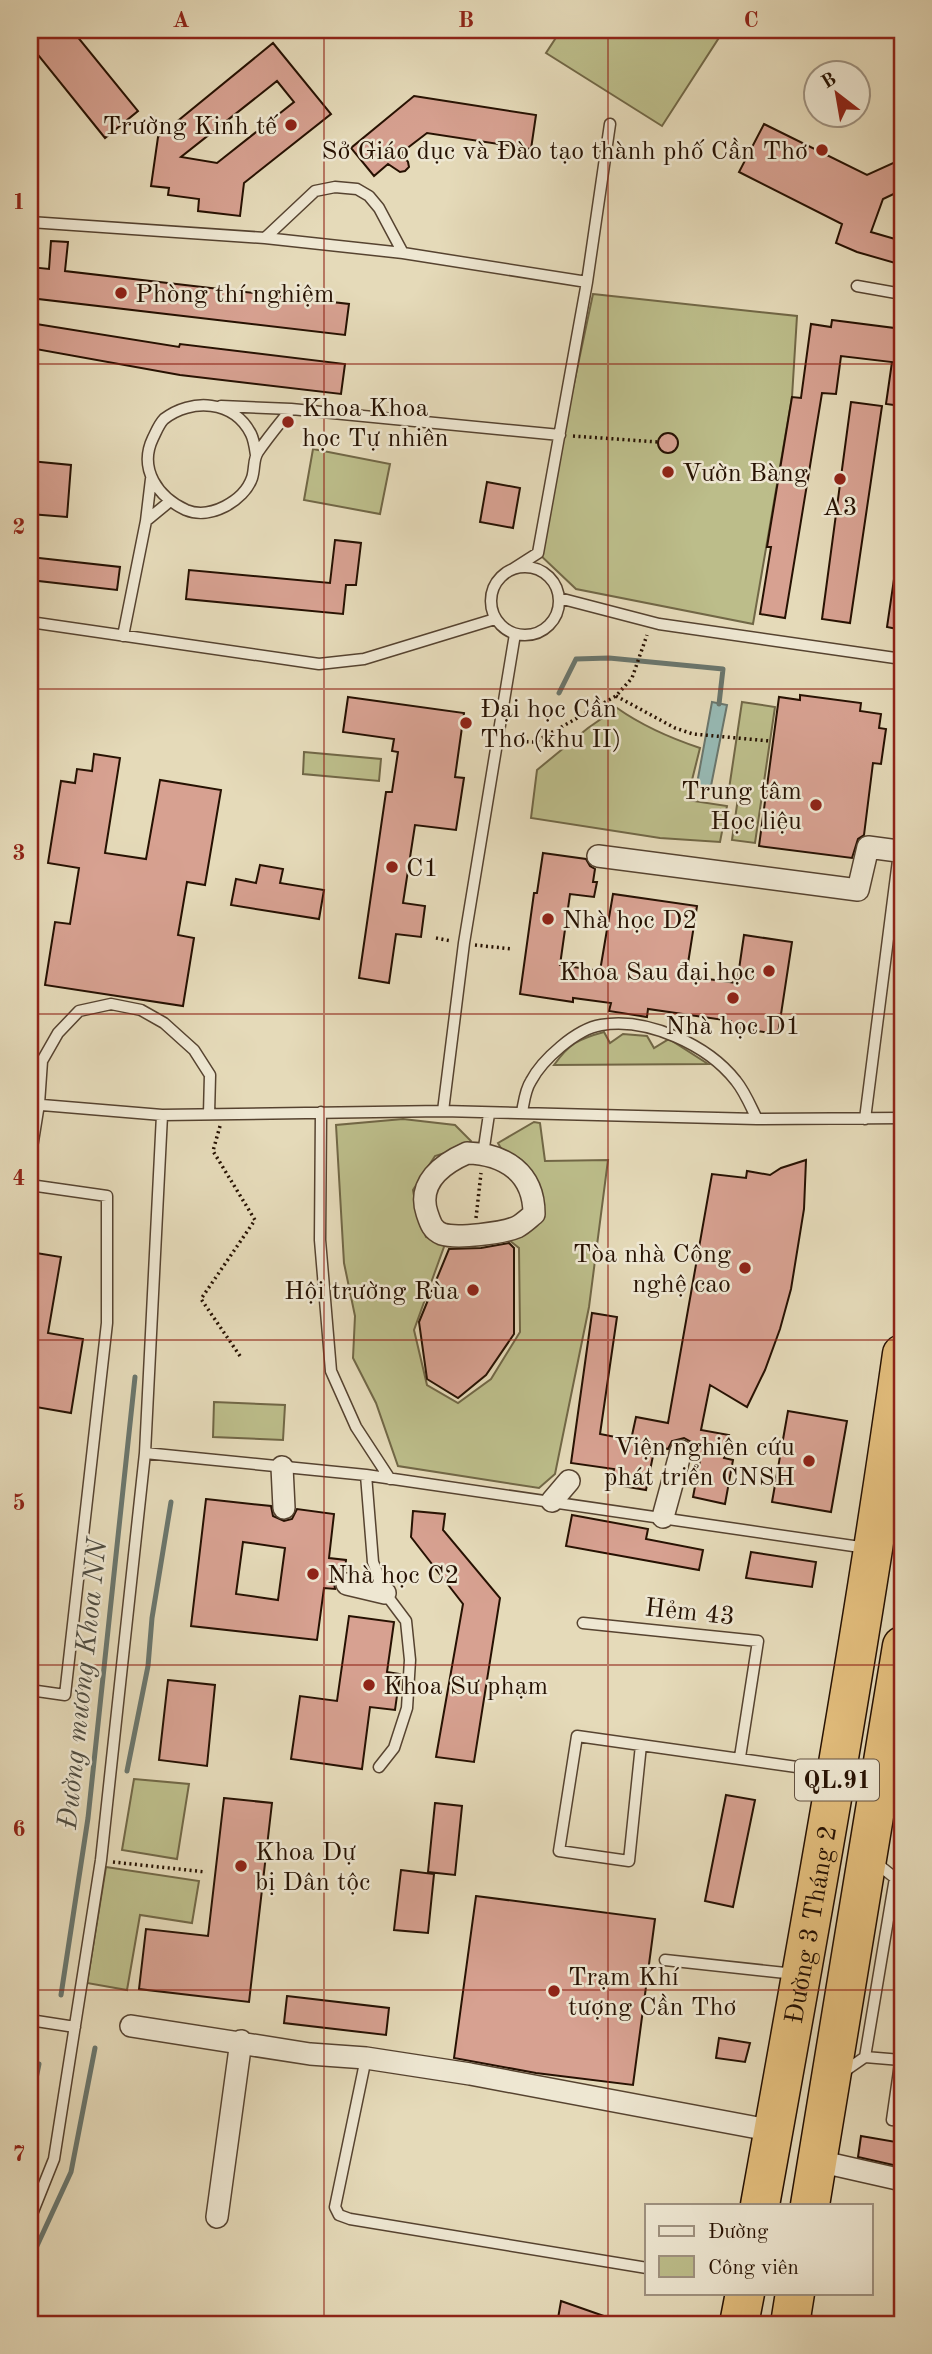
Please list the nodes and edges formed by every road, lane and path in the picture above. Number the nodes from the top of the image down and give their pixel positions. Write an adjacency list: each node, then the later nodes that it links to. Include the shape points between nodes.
1 (610, 124): 5 (lane)
2 (30, 222): 3 (lane)
3 (265, 238): 4 (lane); 4 (lane, via 315,191 357,189 379,208)
4 (403, 253): 5 (lane)
5 (587, 282): 10 (lane)
6 (858, 286): 7 (lane)
7 (902, 294)
8 (219, 406): 9 (lane); 12 (lane, via 245,426); 13 (lane, via 189,405 162,421 148,449)
9 (291, 409): 10 (lane); 12 (lane)
10 (560, 435): 11 (path); 16 (lane, via 538,553)
11 (658, 442)
12 (256, 455): 14 (lane, via 252,479 227,505 191,512)
13 (151, 479): 14 (lane); 15 (lane)
14 (169, 502): 15 (lane)
15 (146, 521): 22 (lane)
16 (513, 569): 17 (lane, via 543,572); 18 (lane, via 499,579 491,594)
17 (559, 598): 20 (lane); 21 (lane, via 550,624 534,634)
18 (495, 619): 21 (lane); 22 (lane, via 364,659 319,664)
19 (30, 622): 22 (lane)
20 (652, 622): 23 (lane); 24 (path, via 632,678)
21 (515, 634): 25 (lane)
22 (123, 636)
23 (902, 659)
24 (616, 696): 25 (path, via 536,742); 26 (path, via 675,728)
25 (497, 741): 31 (lane)
26 (770, 741)
27 (902, 829): 28 (lane)
28 (898, 851): 29 (street, via 868,847 859,890); 40 (lane)
29 (598, 856)
30 (34, 1104): 34 (lane, via 42,1060 58,1033 79,1011 111,1003 141,1010 164,1023 194,1050 210,1075); 37 (lane); 42 (lane)
31 (443, 1111): 32 (lane); 36 (lane)
32 (321, 1112): 35 (lane); 51 (lane, via 320,1240 331,1371 356,1427)
33 (522, 1112): 36 (lane); 39 (lane); 39 (lane, via 531,1081 568,1041 600,1025 624,1025 670,1033 715,1062 736,1081)
34 (209, 1114): 35 (lane); 37 (lane)
35 (223, 1114): 46 (path, via 213,1151 255,1220 201,1299)
36 (489, 1114): 41 (lane)
37 (162, 1115): 48 (lane)
38 (902, 1118): 40 (lane)
39 (757, 1119): 40 (lane)
40 (865, 1119)
41 (483, 1153): 44 (path); 44 (street, via 512,1165 524,1177 534,1197 534,1214 518,1227); 44 (street, via 467,1153 448,1162 425,1191 431,1226 443,1234)
42 (30, 1160)
43 (30, 1185): 61 (lane, via 107,1196 107,1323 65,1695)
44 (474, 1234)
45 (902, 1354): 56 (highway, Đường 3 Tháng 2 / QL.91)
46 (240, 1356)
47 (681, 1451): 55 (street)
48 (145, 1453): 49 (lane); 66 (lane)
49 (282, 1467): 50 (lane); 54 (street)
50 (366, 1475): 51 (lane); 58 (lane, via 373,1562)
51 (390, 1479): 53 (lane)
52 (569, 1481): 53 (street)
53 (552, 1501): 55 (lane)
54 (284, 1508)
55 (663, 1517): 56 (lane)
56 (875, 1550): 65 (highway, Đường 3 Tháng 2 / QL.91)
57 (347, 1584): 58 (street)
58 (385, 1593): 64 (lane, via 406,1621 410,1660 407,1708 394,1748)
59 (583, 1623): 63 (lane, Hẻm 43, via 758,1641)
60 (902, 1646): 67 (highway, Đường 3 Tháng 2 / QL.91)
61 (30, 1690)
62 (641, 1745): 62 (lane, via 577,1737 559,1851 629,1861); 63 (lane)
63 (740, 1757): 65 (lane)
64 (379, 1767)
65 (838, 1773): 70 (highway, Đường 3 Tháng 2 / QL.91)
66 (101, 1860): 68 (path); 73 (lane)
67 (888, 1871): 76 (lane); 78 (highway, Đường 3 Tháng 2 / QL.91)
68 (206, 1872)
69 (665, 1960): 70 (lane)
70 (802, 1975): 80 (highway, Đường 3 Tháng 2 / QL.91)
71 (30, 2020): 73 (lane)
72 (131, 2026): 74 (street)
73 (75, 2027): 86 (lane, via 54,2159)
74 (241, 2042): 77 (street); 85 (street)
75 (901, 2055): 76 (lane); 79 (lane, via 892,2120)
76 (865, 2057): 78 (lane)
77 (366, 2058): 80 (street); 87 (lane, via 335,2207 339,2215)
78 (831, 2081): 81 (highway, Đường 3 Tháng 2 / QL.91)
79 (902, 2122)
80 (774, 2131): 83 (highway, Đường 3 Tháng 2 / QL.91)
81 (818, 2161): 82 (street); 84 (highway, Đường 3 Tháng 2 / QL.91)
82 (902, 2180)
83 (760, 2204)
84 (810, 2204)
85 (217, 2217)
86 (30, 2219)
87 (645, 2268)
88 (745, 2294): 89 (highway)
89 (739, 2324)

